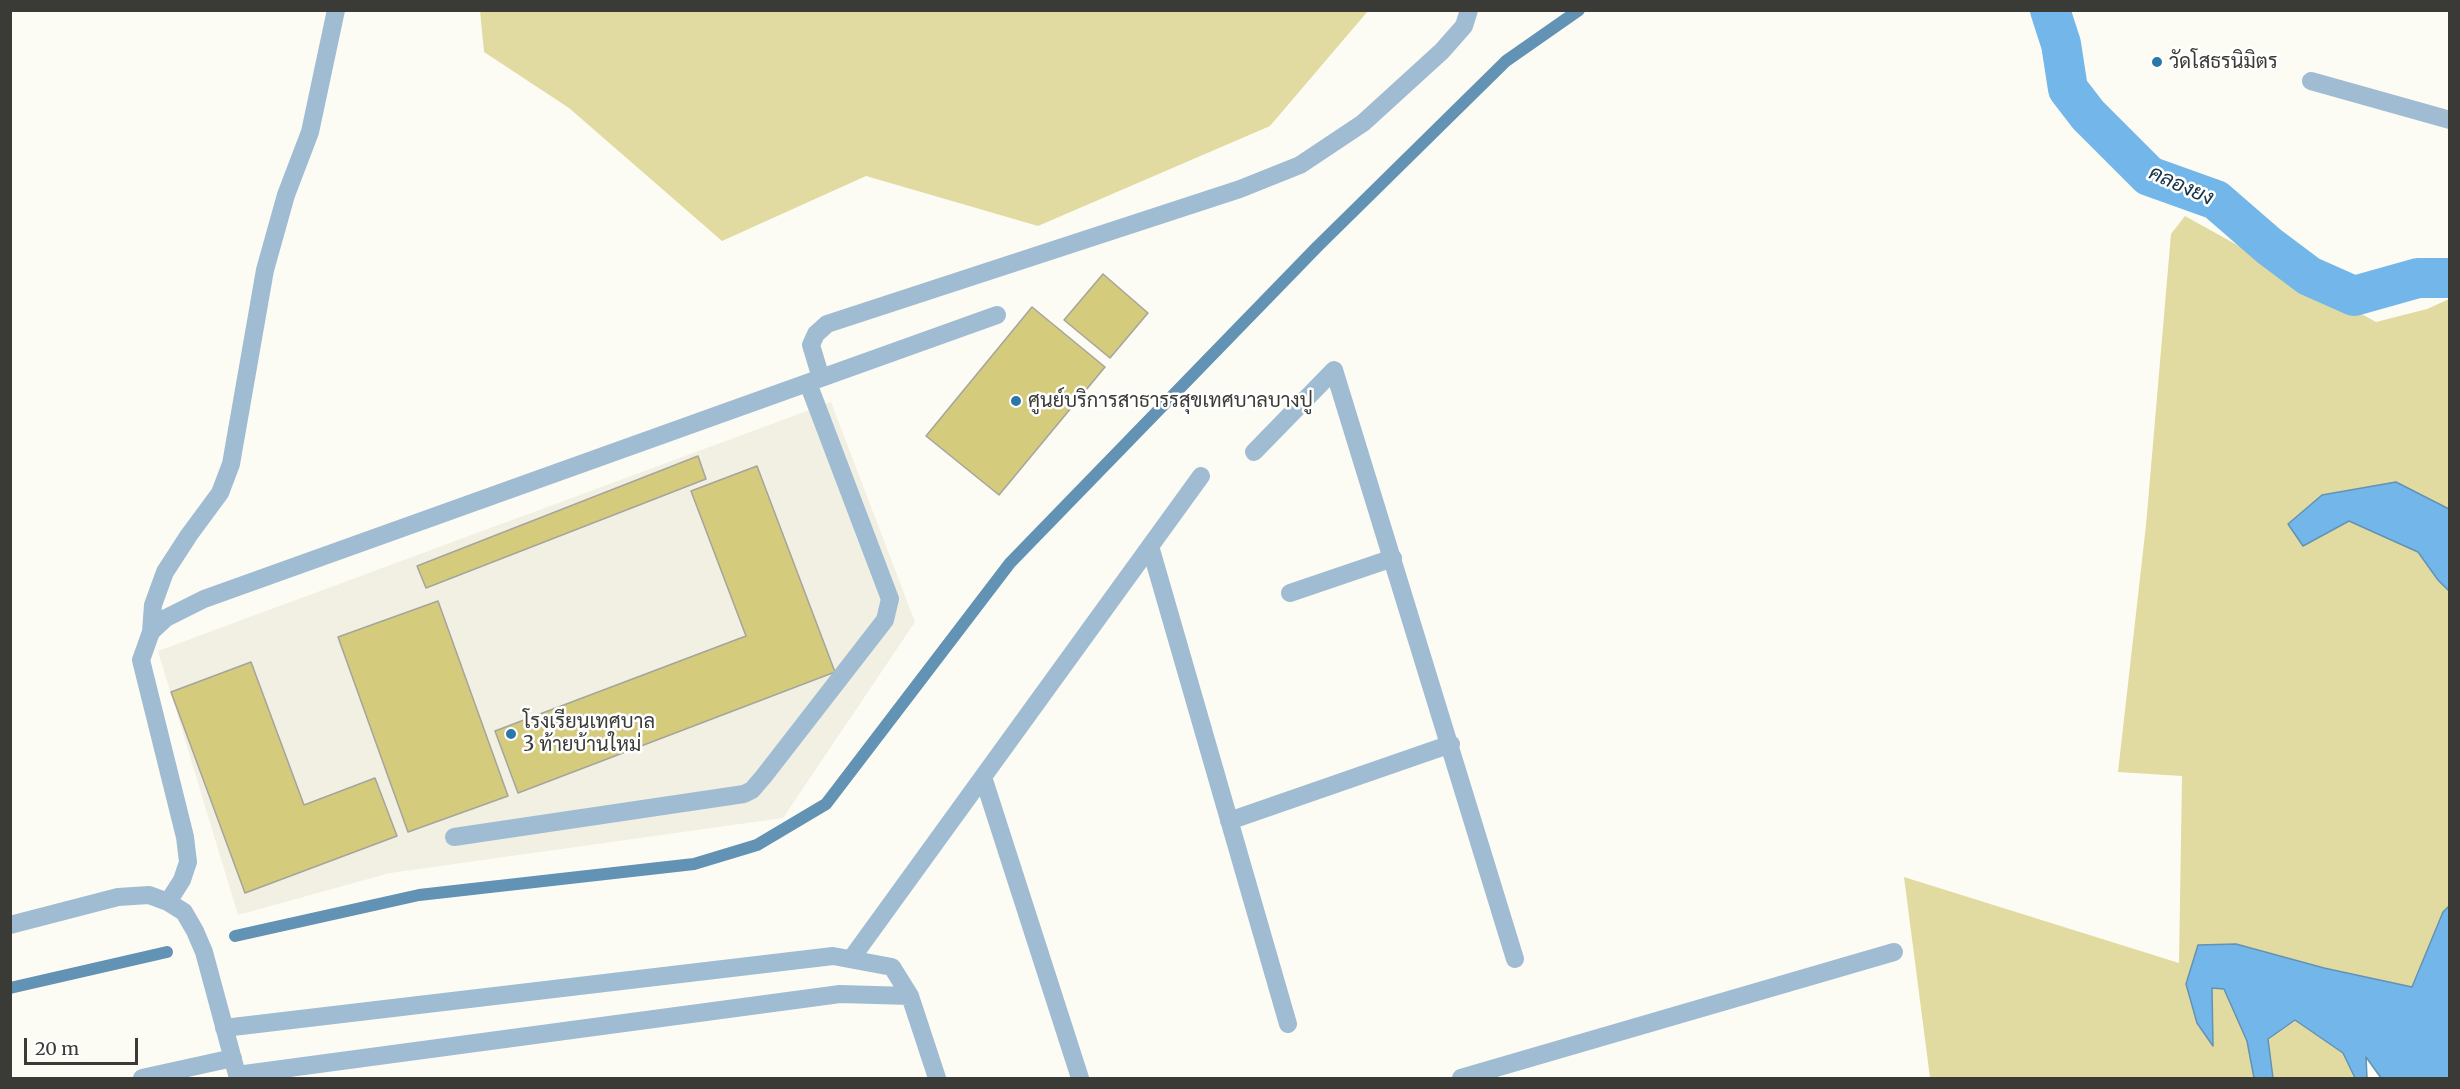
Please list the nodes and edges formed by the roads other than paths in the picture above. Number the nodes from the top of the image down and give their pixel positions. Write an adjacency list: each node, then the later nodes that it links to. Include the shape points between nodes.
1 (336, 10): 12 (street, via 310,132 286,195 265,270 231,464 220,493 165,572 153,605)
2 (1469, 10): 6 (street, via 1464,26 1442,51 1372,115 1300,165 1240,189 827,324 811,345)
3 (2311, 81): 4 (street)
4 (2450, 120)
5 (998, 315): 6 (street)
6 (814, 380): 12 (street, via 204,599 166,618); 16 (street, via 890,599 885,620 752,790)
7 (1254, 452): 10 (street, via 1334,370)
8 (1201, 476): 9 (street)
9 (1150, 546): 14 (street); 15 (street)
10 (1393, 558): 11 (street); 13 (street)
11 (1290, 593)
12 (151, 632): 17 (street, via 141,660 188,862)
13 (1451, 744): 15 (street); 21 (street)
14 (983, 777): 20 (street); 28 (street)
15 (1230, 821): 23 (street)
16 (454, 837)
17 (168, 902): 18 (street, via 149,895 118,897); 24 (street, via 184,912 195,931)
18 (10, 925)
19 (1894, 952): 29 (street)
20 (850, 959): 22 (street, via 892,967); 24 (street, via 833,956)
21 (1515, 959)
22 (910, 996): 25 (street, via 840,994); 27 (street)
23 (1288, 1024)
24 (224, 1028): 25 (street)
25 (236, 1071): 26 (street)
26 (142, 1078)
27 (937, 1078)
28 (1080, 1078)
29 (1461, 1078)

